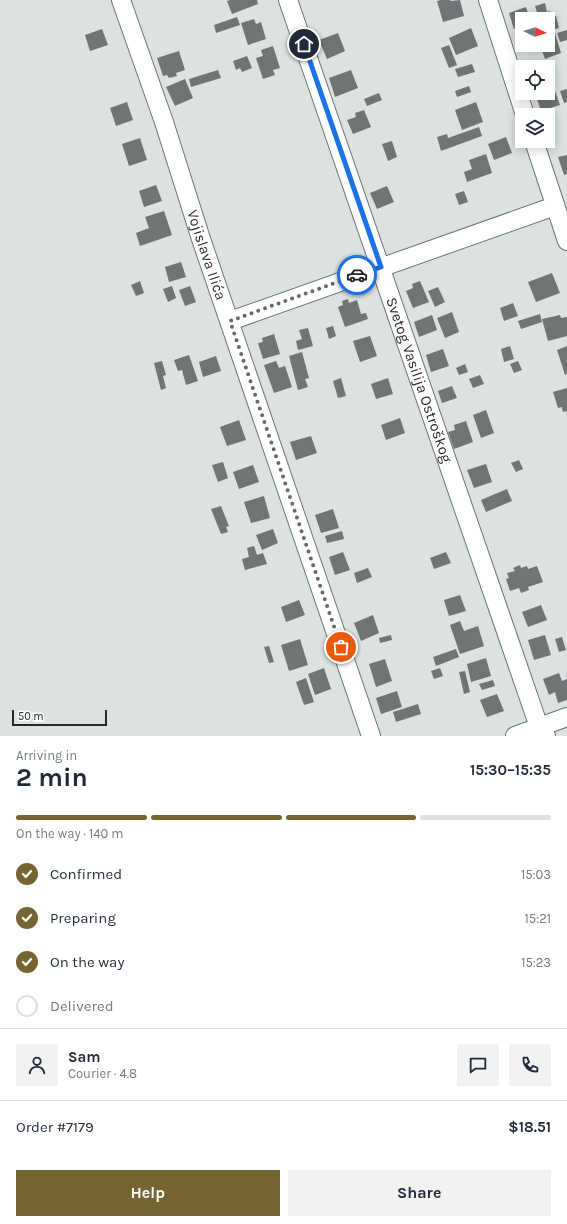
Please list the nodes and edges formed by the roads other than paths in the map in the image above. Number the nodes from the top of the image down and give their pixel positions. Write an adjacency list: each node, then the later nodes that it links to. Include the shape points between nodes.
1 (121, 0): 9 (street, Vojislava Ilića)
2 (288, 0): 8 (street, Svetog Vasilija Ostroškog)
3 (488, 0): 4 (street)
4 (523, 108)
5 (536, 148): 6 (street)
6 (555, 206): 7 (street); 8 (street)
7 (567, 241)
8 (381, 267): 9 (street); 11 (street, Svetog Vasilija Ostroškog)
9 (230, 321): 12 (street, Vojislava Ilića)
10 (567, 717): 11 (street)
11 (542, 732): 13 (street)
12 (371, 736)
13 (515, 736)

